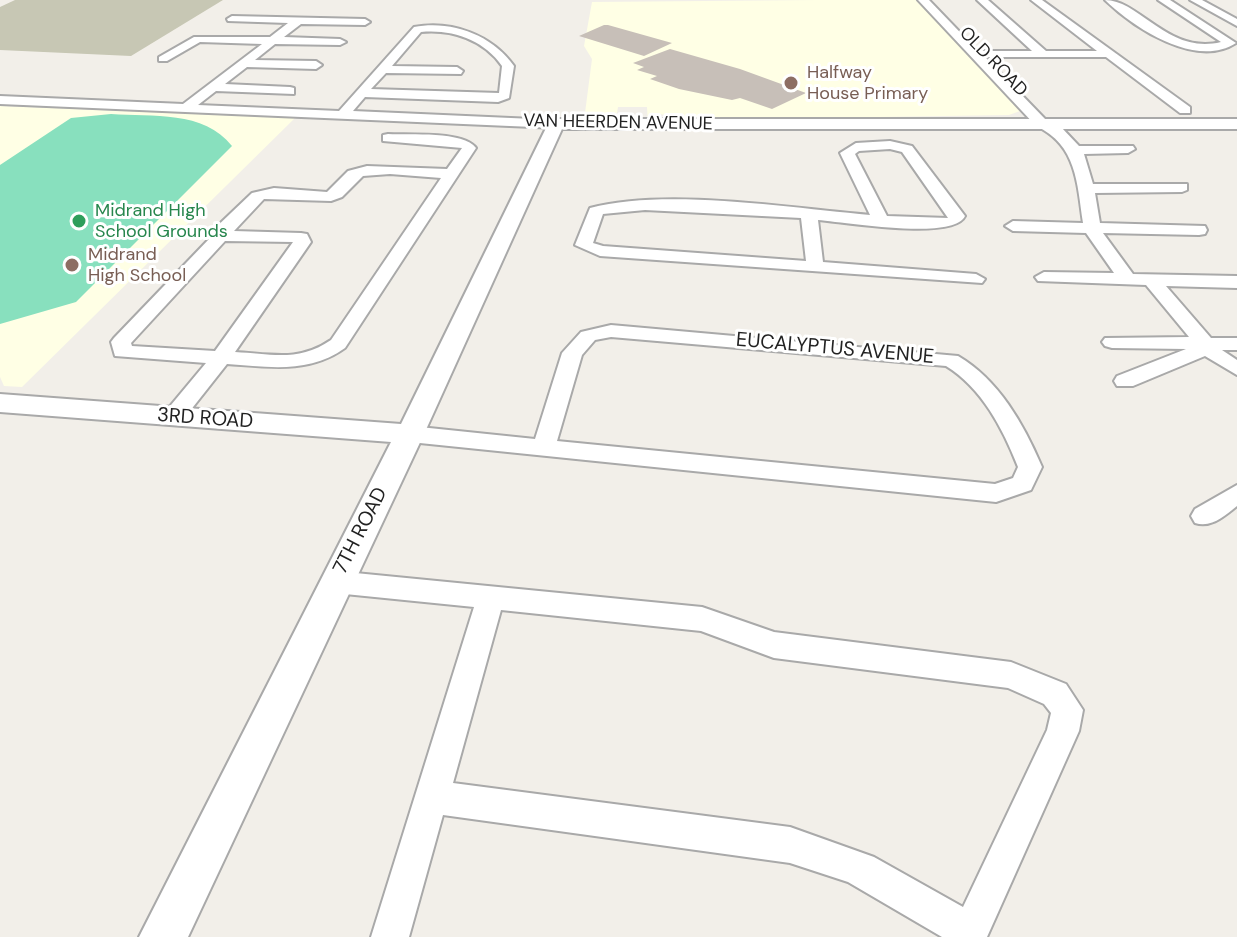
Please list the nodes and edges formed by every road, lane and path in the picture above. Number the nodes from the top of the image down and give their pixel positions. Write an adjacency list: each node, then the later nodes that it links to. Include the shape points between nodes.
1 (923, 0): 14 (street, OLD ROAD)
2 (933, 0): 14 (street, OLD ROAD)
3 (982, 0): 15 (street)
4 (1036, 0): 16 (street)
5 (1110, 0): 6 (street, via 1176,42 1230,43)
6 (1163, 0)
7 (1195, 0): 11 (street)
8 (232, 19): 9 (street)
9 (298, 21): 10 (street); 12 (street)
10 (365, 22)
11 (1237, 23)
12 (274, 40): 13 (street); 17 (street, via 198,39); 18 (street)
13 (340, 42)
14 (978, 52): 15 (street); 32 (street, OLD ROAD)
15 (1040, 52): 16 (street)
16 (1111, 54): 27 (street)
17 (163, 59)
18 (245, 63): 19 (street); 22 (street)
19 (316, 65)
20 (386, 69): 21 (street); 24 (street); 24 (street, via 417,30 428,28 479,40 508,66 505,95 498,98)
21 (457, 71)
22 (214, 87): 23 (street); 26 (street)
23 (290, 91)
24 (364, 93): 28 (street)
25 (0, 100): 26 (street, VAN HEERDEN AVENUE)
26 (186, 108): 28 (street, VAN HEERDEN AVENUE)
27 (1185, 110)
28 (343, 114): 29 (street, VAN HEERDEN AVENUE)
29 (556, 124): 30 (street, VAN HEERDEN AVENUE); 60 (street, 7TH ROAD)
30 (879, 124): 32 (street, VAN HEERDEN AVENUE); 34 (street)
31 (1237, 124): 32 (street, VAN HEERDEN AVENUE)
32 (1050, 125): 36 (street, OLD ROAD)
33 (388, 138): 37 (street, via 466,144 469,148)
34 (890, 145): 41 (street, via 856,147 847,153); 41 (street, via 916,157 957,219 938,224)
35 (1128, 149): 36 (street)
36 (1075, 150): 39 (street)
37 (450, 174): 45 (street, via 368,170 353,174 330,197 265,193); 55 (street, via 338,344 321,356 297,362)
38 (1182, 187): 39 (street)
39 (1086, 189): 43 (street)
40 (809, 216): 41 (street); 46 (street); 46 (street, via 779,210 610,205 596,211 584,245 600,251)
41 (881, 221)
42 (1013, 226): 43 (street)
43 (1092, 227): 44 (street); 49 (street)
44 (1199, 230)
45 (217, 236): 55 (street, via 302,240); 55 (street, via 120,348 129,355)
46 (815, 266): 48 (street)
47 (1044, 277): 49 (street)
48 (976, 279)
49 (1127, 279): 50 (street)
50 (1152, 281): 51 (street); 54 (street)
51 (1237, 282)
52 (1112, 342): 54 (street)
53 (1237, 344): 54 (street)
54 (1208, 345): 56 (street); 57 (street)
55 (221, 358): 59 (street)
56 (1237, 369)
57 (1125, 381)
58 (0, 403): 59 (street, 3RD ROAD)
59 (174, 416): 60 (street, 3RD ROAD)
60 (410, 434): 61 (street, EUCALYPTUS AVENUE); 64 (street, 7TH ROAD)
61 (544, 446): 61 (street, EUCALYPTUS AVENUE, via 996,493 1022,484 1030,467 983,384 951,360 611,331 588,336 572,353)
62 (1237, 494): 63 (street)
63 (1204, 516)
64 (335, 582): 65 (street); 68 (street, 7TH ROAD)
65 (491, 597): 66 (street); 67 (street, via 702,619 774,645 1011,675 1055,694 1067,710 1063,731)
66 (433, 797): 67 (street, via 820,851 891,883); 69 (street)
67 (969, 935)
68 (163, 937)
69 (390, 937)

